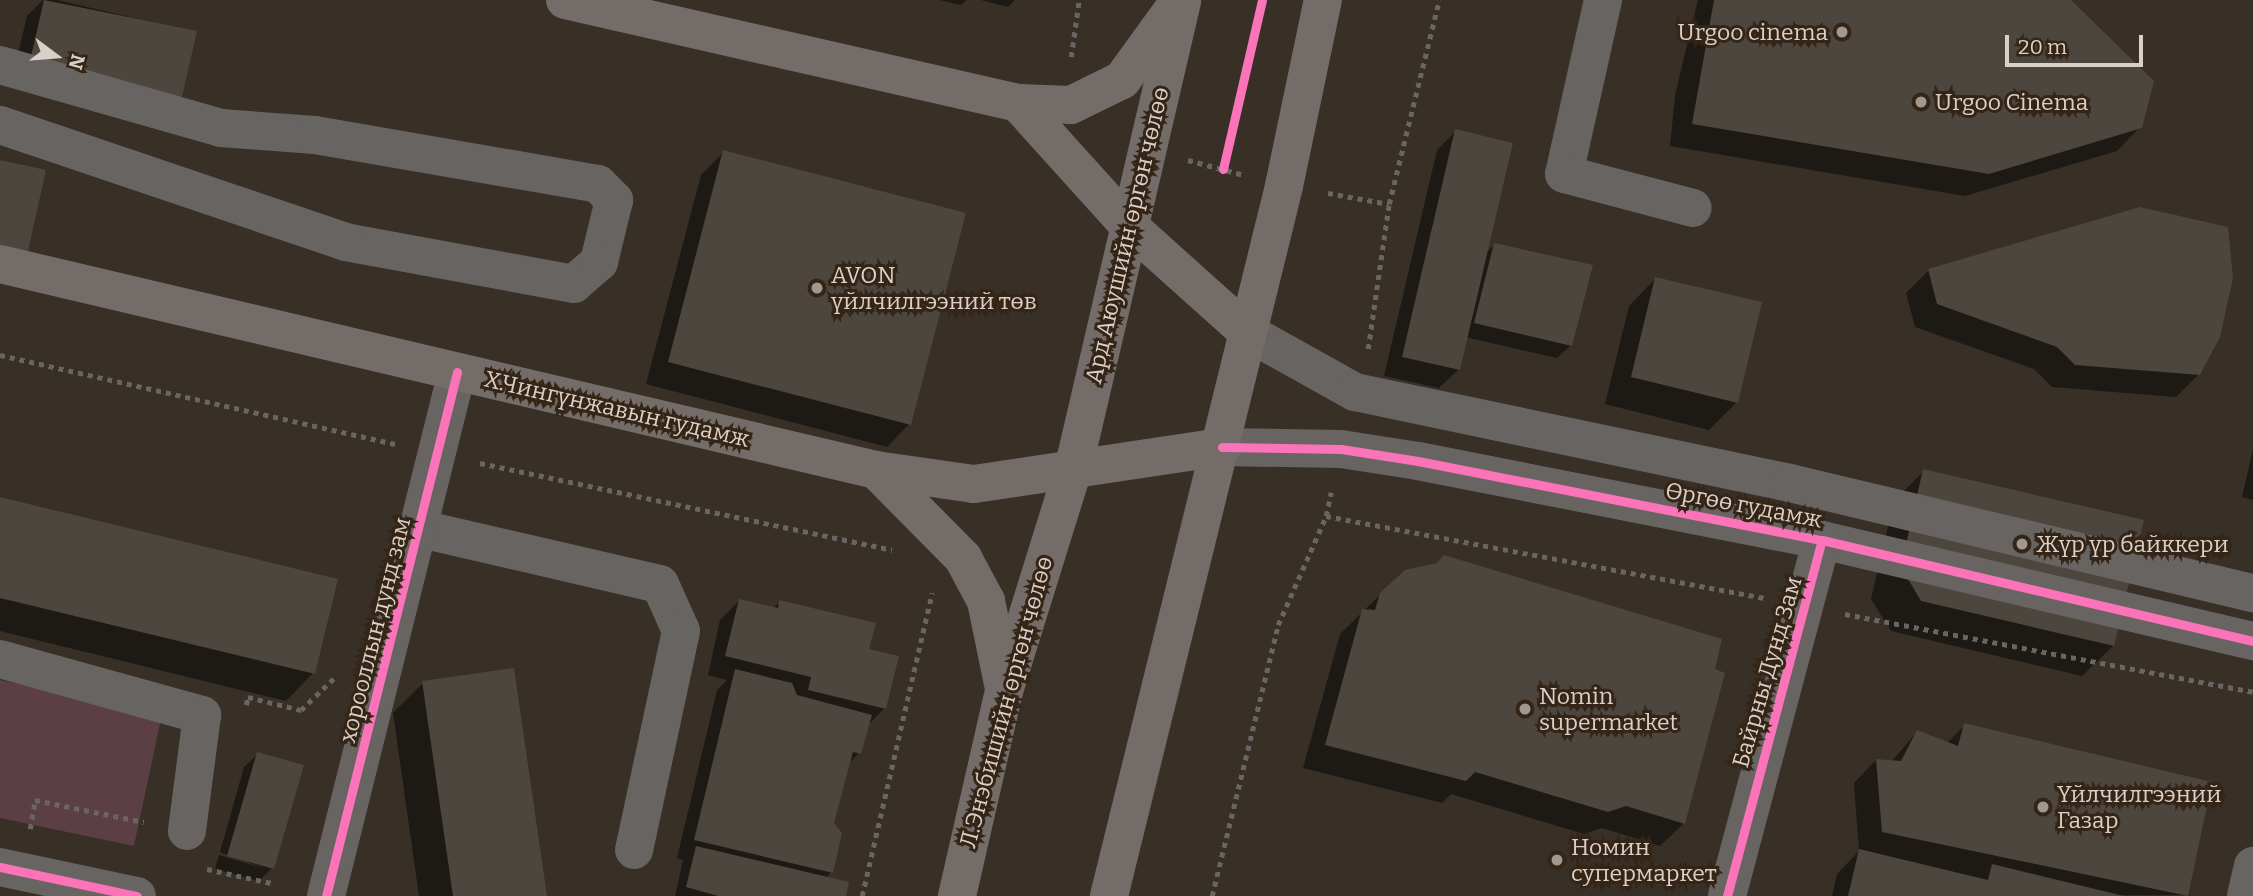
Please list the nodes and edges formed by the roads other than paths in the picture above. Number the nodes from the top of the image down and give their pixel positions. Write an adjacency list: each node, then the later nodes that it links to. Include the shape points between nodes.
1 (565, 0): 6 (main road)
2 (1181, 0): 6 (main road, via 1122,79 1071,105); 9 (main road, Ард Аюушийн өргөн чөлөө)
3 (1323, 0): 11 (main road)
4 (1603, 0): 8 (street, via 1564,174)
5 (0, 65): 7 (street, via 221,128 315,135 598,184 614,200 599,262 575,284 346,242)
6 (1018, 103): 9 (main road)
7 (0, 125)
8 (1693, 208)
9 (1129, 226): 11 (main road); 15 (main road, Ард Аюушийн өргөн чөлөө)
10 (0, 264): 12 (main road, Х.Чингүнжавын гудамж)
11 (1247, 332): 13 (main road); 18 (street, Өргөө гудамж, via 1355,392 1790,483)
12 (457, 372): 14 (main road, Х.Чингүнжавын гудамж); 16 (street, хорооллын дунд зам)
13 (1222, 447): 15 (main road, Х.Чингүнжавын гудамж); 17 (street, Өргөө гудамж, via 1341,449); 29 (main road, via 1179,602)
14 (876, 470): 15 (main road, Х.Чингүнжавын гудамж, via 974,484); 21 (main road, via 962,558 986,601)
15 (1073, 470): 21 (main road, Л.Энэбишийн өргөн чөлөө)
16 (421, 529): 23 (street, via 660,584 681,631); 27 (street, хорооллын дунд зам)
17 (1822, 540): 19 (street, Өргөө гудамж); 30 (street, Байрны Дунд Зам, via 1809,607 1766,740)
18 (2253, 593)
19 (2253, 640)
20 (0, 659): 22 (street, via 202,715)
21 (1004, 691): 28 (main road, Л.Энэбишийн өргөн чөлөө)
22 (187, 831)
23 (634, 850)
24 (2253, 866): 31 (street)
25 (0, 867): 26 (street)
26 (137, 896)
27 (326, 896)
28 (957, 896)
29 (1109, 896)
30 (1727, 896)
31 (2246, 896)

